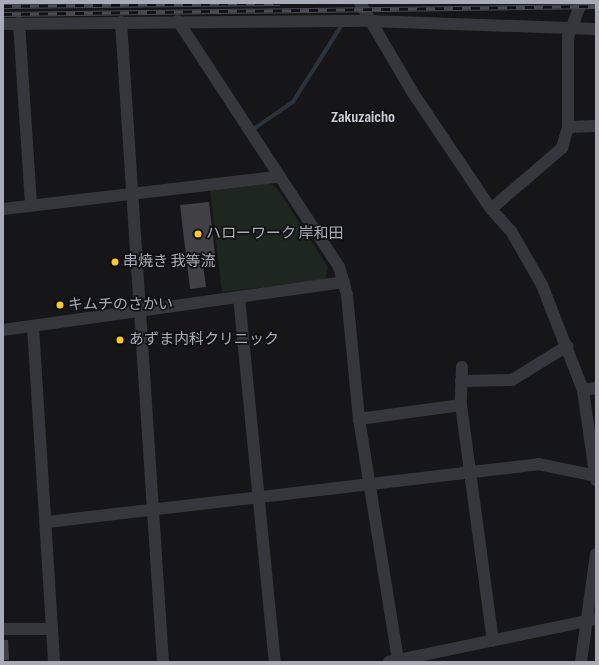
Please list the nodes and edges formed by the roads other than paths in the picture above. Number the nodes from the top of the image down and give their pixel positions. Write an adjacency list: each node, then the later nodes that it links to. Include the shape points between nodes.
1 (360, 3): 4 (street)
2 (581, 3): 8 (street)
3 (178, 21): 4 (street); 5 (street); 12 (street)
4 (369, 21): 8 (street); 16 (street)
5 (121, 22): 6 (street); 13 (street)
6 (19, 23): 7 (street); 14 (street)
7 (3, 24)
8 (570, 28): 9 (street); 11 (street)
9 (596, 29)
10 (596, 126): 11 (street)
11 (568, 127): 16 (street, via 562,148)
12 (278, 177): 13 (street); 17 (street, via 339,267)
13 (132, 196): 14 (street); 19 (street)
14 (31, 205): 15 (street)
15 (3, 209)
16 (491, 209): 22 (street, via 511,231 542,285)
17 (344, 282): 18 (street); 28 (street)
18 (239, 297): 19 (street); 33 (street)
19 (141, 312): 20 (street); 34 (street)
20 (33, 327): 21 (street); 35 (street)
21 (3, 330)
22 (567, 346): 24 (street, via 512,380); 26 (street)
23 (462, 367): 24 (street)
24 (461, 381): 27 (street)
25 (596, 388): 26 (street)
26 (583, 390): 30 (street)
27 (461, 405): 28 (street); 29 (street)
28 (359, 419): 32 (street)
29 (468, 474): 30 (street, via 538,464); 32 (street); 40 (street)
30 (596, 476): 31 (street)
31 (596, 480)
32 (370, 484): 33 (street); 41 (street)
33 (261, 498): 34 (street); 44 (street)
34 (155, 507): 35 (street); 43 (street)
35 (47, 522): 39 (street)
36 (596, 554): 37 (street)
37 (591, 621): 40 (street); 45 (street)
38 (3, 629): 39 (street)
39 (52, 629): 42 (street)
40 (493, 641): 41 (street)
41 (393, 661)
42 (54, 662)
43 (163, 662)
44 (275, 662)
45 (581, 662)

